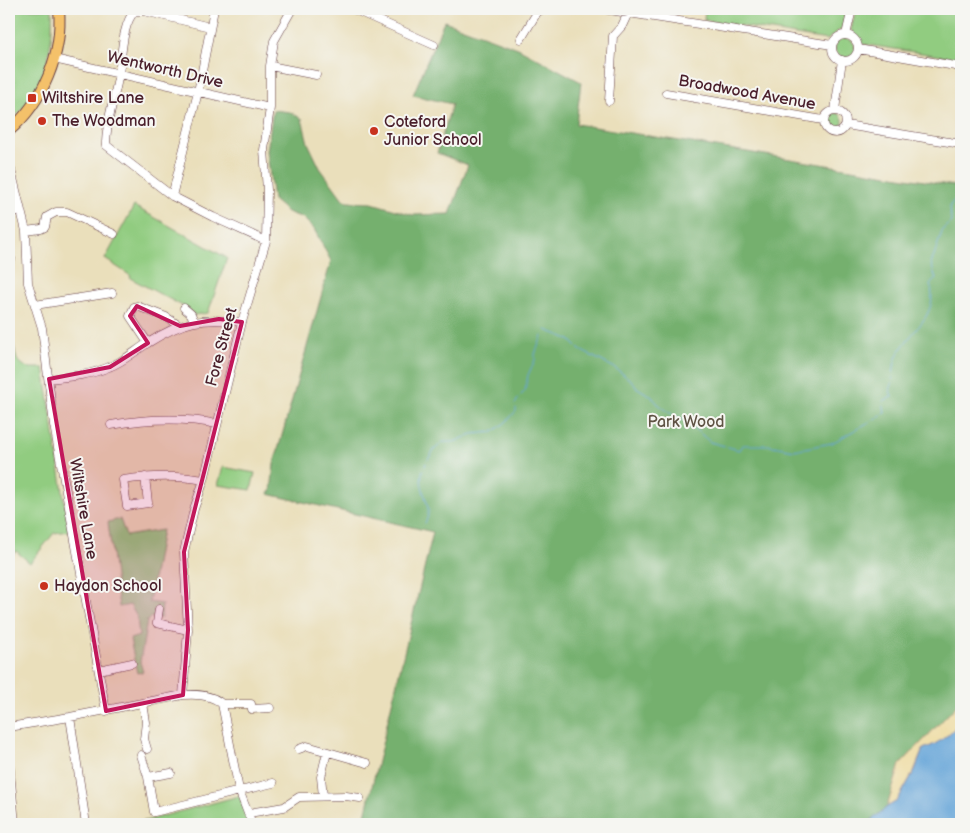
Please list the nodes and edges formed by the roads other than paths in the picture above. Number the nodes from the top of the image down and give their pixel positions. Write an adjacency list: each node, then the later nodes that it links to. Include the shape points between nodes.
1 (59, 9): 15 (main road)
2 (214, 9): 9 (street)
3 (292, 9): 17 (street, Fore Street, via 274,41)
4 (353, 9): 12 (street)
5 (539, 9): 11 (street)
6 (603, 9): 8 (street)
7 (852, 9): 10 (street)
8 (628, 13): 13 (street); 23 (street, via 613,36)
9 (210, 27): 19 (street, via 135,11 130,16 123,43); 21 (street)
10 (846, 34): 13 (street, via 837,37); 14 (street, via 854,37)
11 (522, 39)
12 (434, 45)
13 (832, 45): 16 (street, via 833,53)
14 (858, 49): 16 (street, via 853,58); 18 (street)
15 (54, 59): 19 (street, Wentworth Drive); 28 (main road, via 33,104)
16 (842, 60): 25 (street)
17 (270, 66): 20 (street); 24 (street, Fore Street)
18 (961, 67)
19 (119, 74): 21 (street, Wentworth Drive); 31 (street, via 106,129 106,145)
20 (316, 75)
21 (198, 92): 24 (street, Wentworth Drive); 31 (street)
22 (666, 93): 26 (street, Broadwood Avenue)
23 (609, 101)
24 (270, 108): 36 (street, Fore Street, via 264,150)
25 (835, 110): 26 (street, via 828,112); 27 (street, via 843,114)
26 (823, 120): 27 (street, via 826,129 832,133 840,132)
27 (846, 125): 29 (street)
28 (9, 131)
29 (961, 144)
30 (9, 162): 32 (street, Wiltshire Lane)
31 (172, 196): 36 (street)
32 (20, 210): 33 (street); 34 (street, Wiltshire Lane)
33 (9, 212)
34 (26, 231): 35 (street, via 41,229 47,217 56,212 67,212); 40 (street, Wiltshire Lane, via 28,283)
35 (114, 234)
36 (266, 241): 43 (street, Fore Street)
37 (9, 257): 38 (street)
38 (9, 262)
39 (112, 293): 40 (street)
40 (35, 305): 46 (street, Wiltshire Lane, via 42,328)
41 (184, 308): 42 (street)
42 (194, 321): 43 (street, via 219,319); 44 (street)
43 (242, 322): 47 (street, Fore Street)
44 (180, 326): 45 (street); 45 (street, via 166,317 134,307 130,316)
45 (148, 343): 46 (street, via 110,367)
46 (49, 379): 54 (street, Wiltshire Lane, via 54,425)
47 (217, 424): 48 (street, via 201,420 164,420); 50 (street, Fore Street)
48 (111, 425)
49 (144, 477): 49 (street, via 148,503 127,506 123,480); 50 (street, via 162,475)
50 (204, 480): 52 (street, Fore Street, via 184,552)
51 (159, 609): 52 (street, via 157,622)
52 (188, 630): 55 (street, Fore Street)
53 (132, 663): 54 (street)
54 (99, 670): 59 (street, Wiltshire Lane)
55 (183, 696): 56 (street); 57 (street, via 212,698)
56 (143, 703): 59 (street); 62 (street)
57 (222, 704): 58 (street); 71 (street)
58 (270, 708)
59 (106, 711): 60 (street)
60 (70, 717): 61 (street); 76 (street)
61 (9, 727)
62 (146, 749)
63 (299, 749): 64 (street, via 307,746)
64 (327, 752): 67 (street); 72 (street, via 321,778)
65 (141, 755): 69 (street)
66 (9, 761): 75 (street)
67 (367, 763)
68 (171, 772): 69 (street)
69 (148, 777): 71 (street, via 154,812)
70 (273, 783): 71 (street)
71 (239, 790): 74 (street)
72 (323, 796): 73 (street); 74 (street, via 299,797 284,807)
73 (360, 798)
74 (249, 813): 77 (street)
75 (15, 824)
76 (86, 824)
77 (252, 824)

